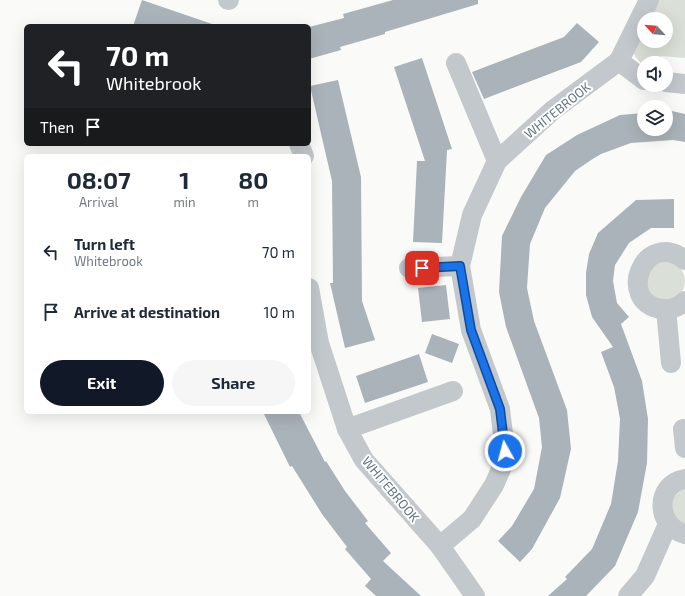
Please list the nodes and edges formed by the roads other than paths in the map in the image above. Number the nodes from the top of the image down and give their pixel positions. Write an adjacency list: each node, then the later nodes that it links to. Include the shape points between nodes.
1 (649, 0): 2 (street, WHITEBROOK)
2 (619, 61): 4 (street); 7 (street, WHITEBROOK, via 553,110)
3 (456, 63): 7 (street)
4 (637, 75)
5 (673, 83): 6 (street)
6 (685, 84)
7 (497, 161): 9 (street, WHITEBROOK, via 472,215)
8 (685, 260): 13 (street, via 671,252 661,252 648,258 640,269 637,278 642,297 657,308)
9 (460, 266): 10 (street); 20 (street, WHITEBROOK, via 471,330 500,409 505,451 502,467 494,485 472,519)
10 (409, 268)
11 (311, 299): 16 (street, WHITEBROOK, via 319,343)
12 (685, 302): 13 (street, via 675,308)
13 (666, 309): 14 (street)
14 (671, 363)
15 (453, 391): 16 (street)
16 (347, 429): 20 (street, WHITEBROOK, via 364,460)
17 (685, 479): 18 (street, via 672,484 662,498 661,508)
18 (668, 524): 19 (street); 22 (street, via 645,576)
19 (685, 534)
20 (440, 546): 21 (street, WHITEBROOK)
21 (475, 596)
22 (628, 596)

